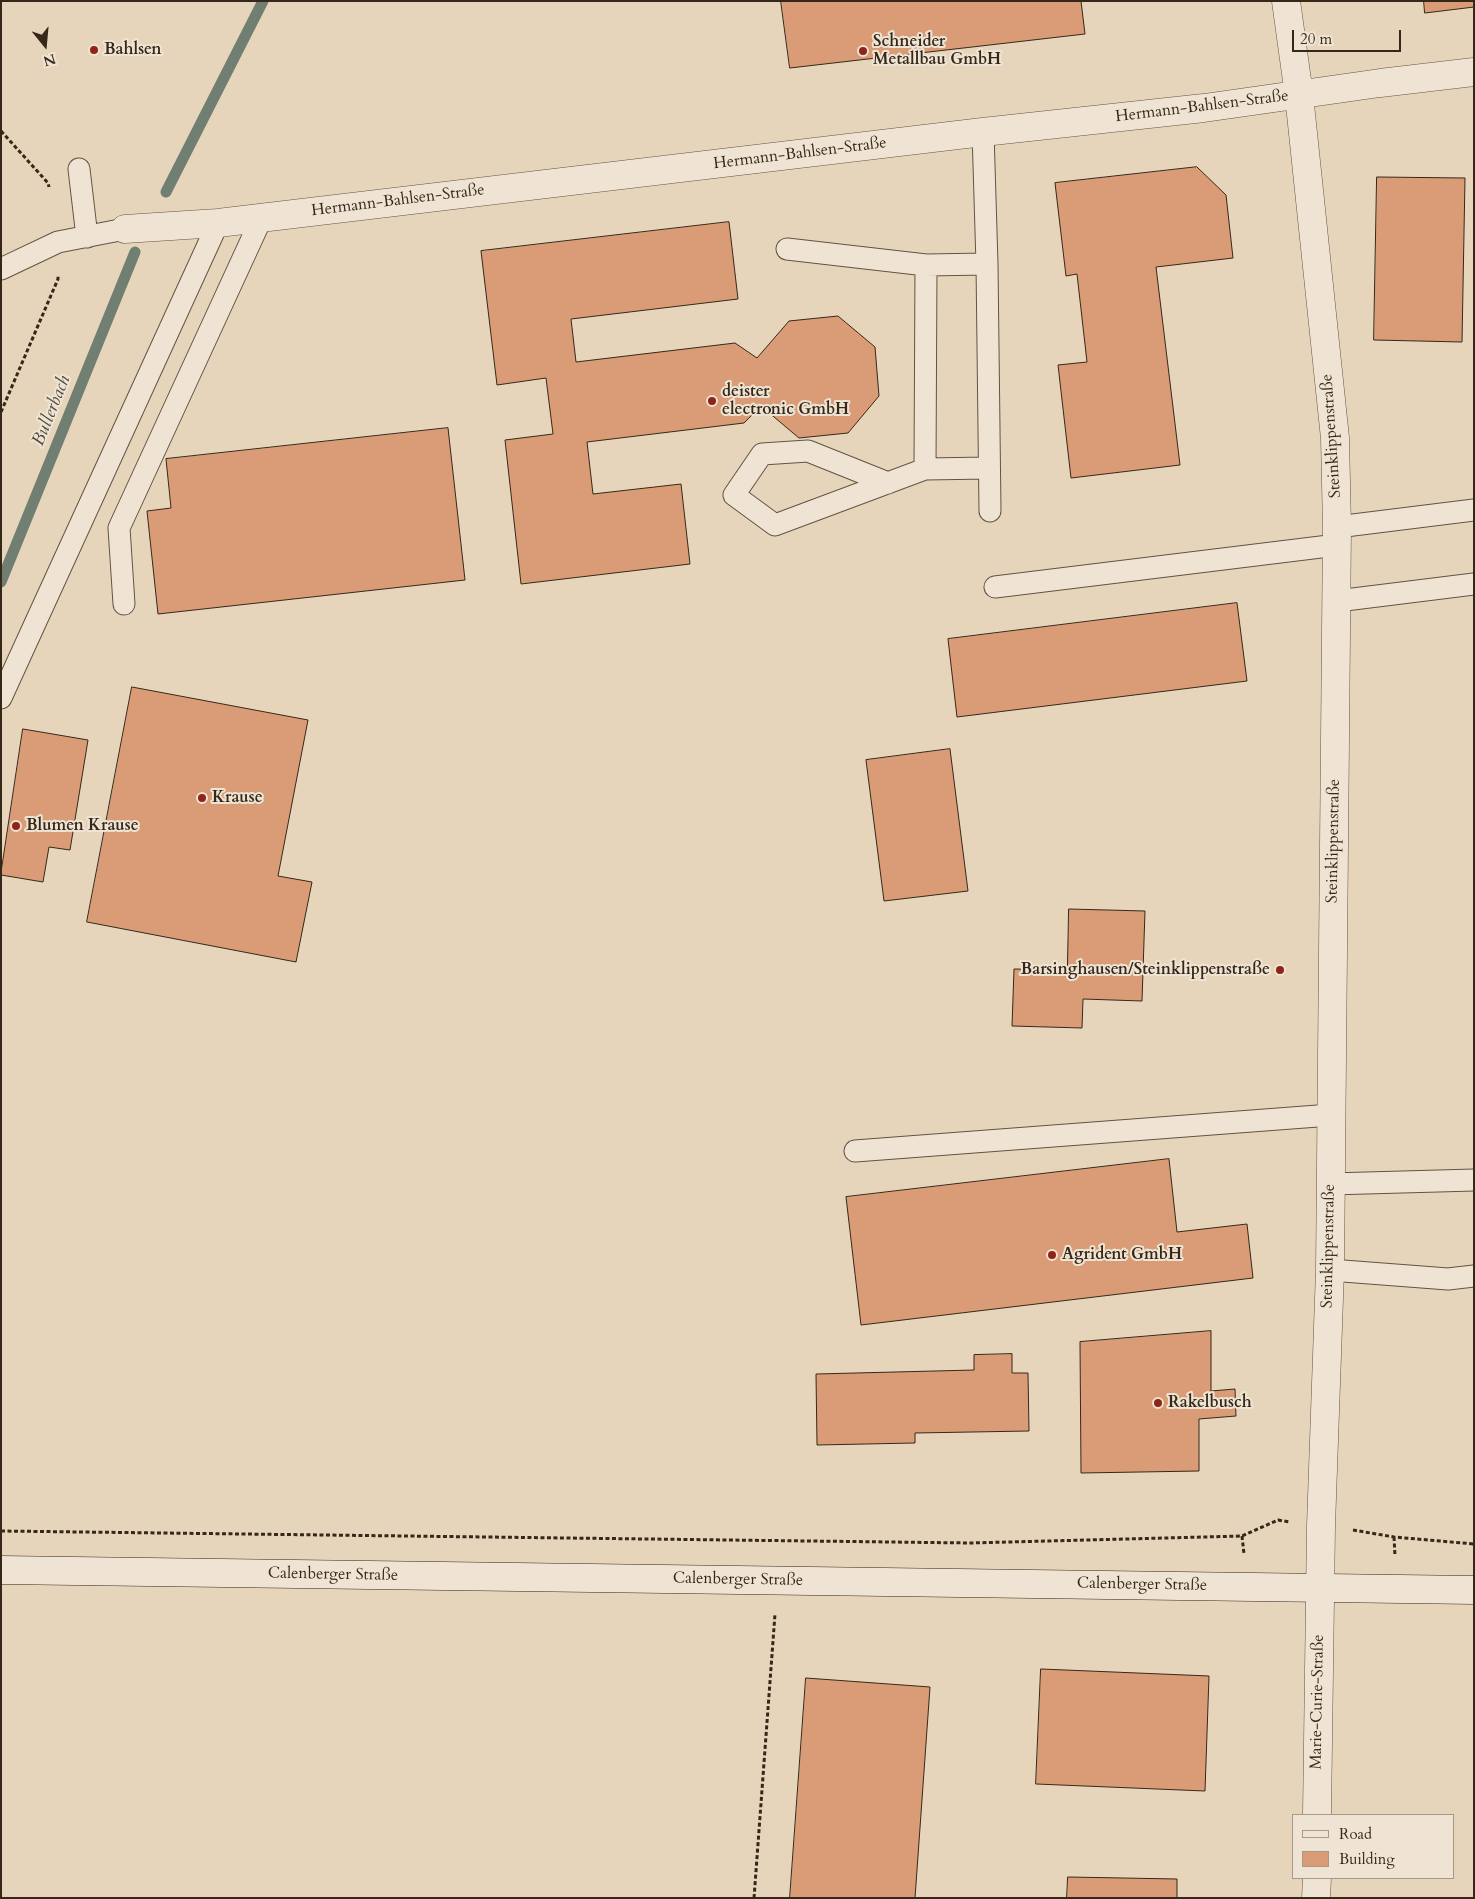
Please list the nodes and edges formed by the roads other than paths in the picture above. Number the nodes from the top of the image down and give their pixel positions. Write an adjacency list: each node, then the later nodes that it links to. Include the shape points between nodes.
1 (1286, 1): 3 (street, Steinklippenstraße)
2 (1474, 72): 3 (street, Hermann-Bahlsen-Straße)
3 (1299, 95): 4 (street, Hermann-Bahlsen-Straße); 19 (street, Steinklippenstraße, via 1335,438)
4 (983, 132): 6 (street, Hermann-Bahlsen-Straße); 11 (lane)
5 (79, 169): 9 (lane)
6 (262, 217): 7 (street, Hermann-Bahlsen-Straße); 23 (lane, via 118,528)
7 (218, 223): 8 (street, Hermann-Bahlsen-Straße); 24 (lane)
8 (125, 229): 9 (lane)
9 (87, 237): 13 (lane, via 58,242)
10 (787, 249): 12 (lane)
11 (987, 264): 12 (lane); 14 (lane)
12 (926, 265): 15 (lane)
13 (1, 269)
14 (988, 468): 15 (lane); 18 (lane)
15 (925, 469): 16 (lane)
16 (888, 483): 16 (lane, via 774,525 734,495 762,454 808,451)
17 (1474, 510): 19 (lane)
18 (990, 511)
19 (1337, 536): 21 (lane); 22 (street, Steinklippenstraße)
20 (1474, 584): 22 (lane)
21 (995, 588)
22 (1337, 600): 25 (street, Steinklippenstraße)
23 (124, 604)
24 (1, 698)
25 (1331, 1115): 26 (lane); 28 (street, Steinklippenstraße)
26 (854, 1151)
27 (1474, 1180): 28 (lane)
28 (1330, 1184): 29 (street, Steinklippenstraße)
29 (1330, 1270): 30 (lane, via 1448,1279); 32 (street, Steinklippenstraße)
30 (1474, 1276)
31 (1, 1570): 32 (street, Calenberger Straße)
32 (1320, 1588): 33 (street, Calenberger Straße); 34 (street, Marie-Curie-Straße)
33 (1474, 1590)
34 (1317, 1814)
35 (1317, 1879): 36 (street)
36 (1316, 1898)

